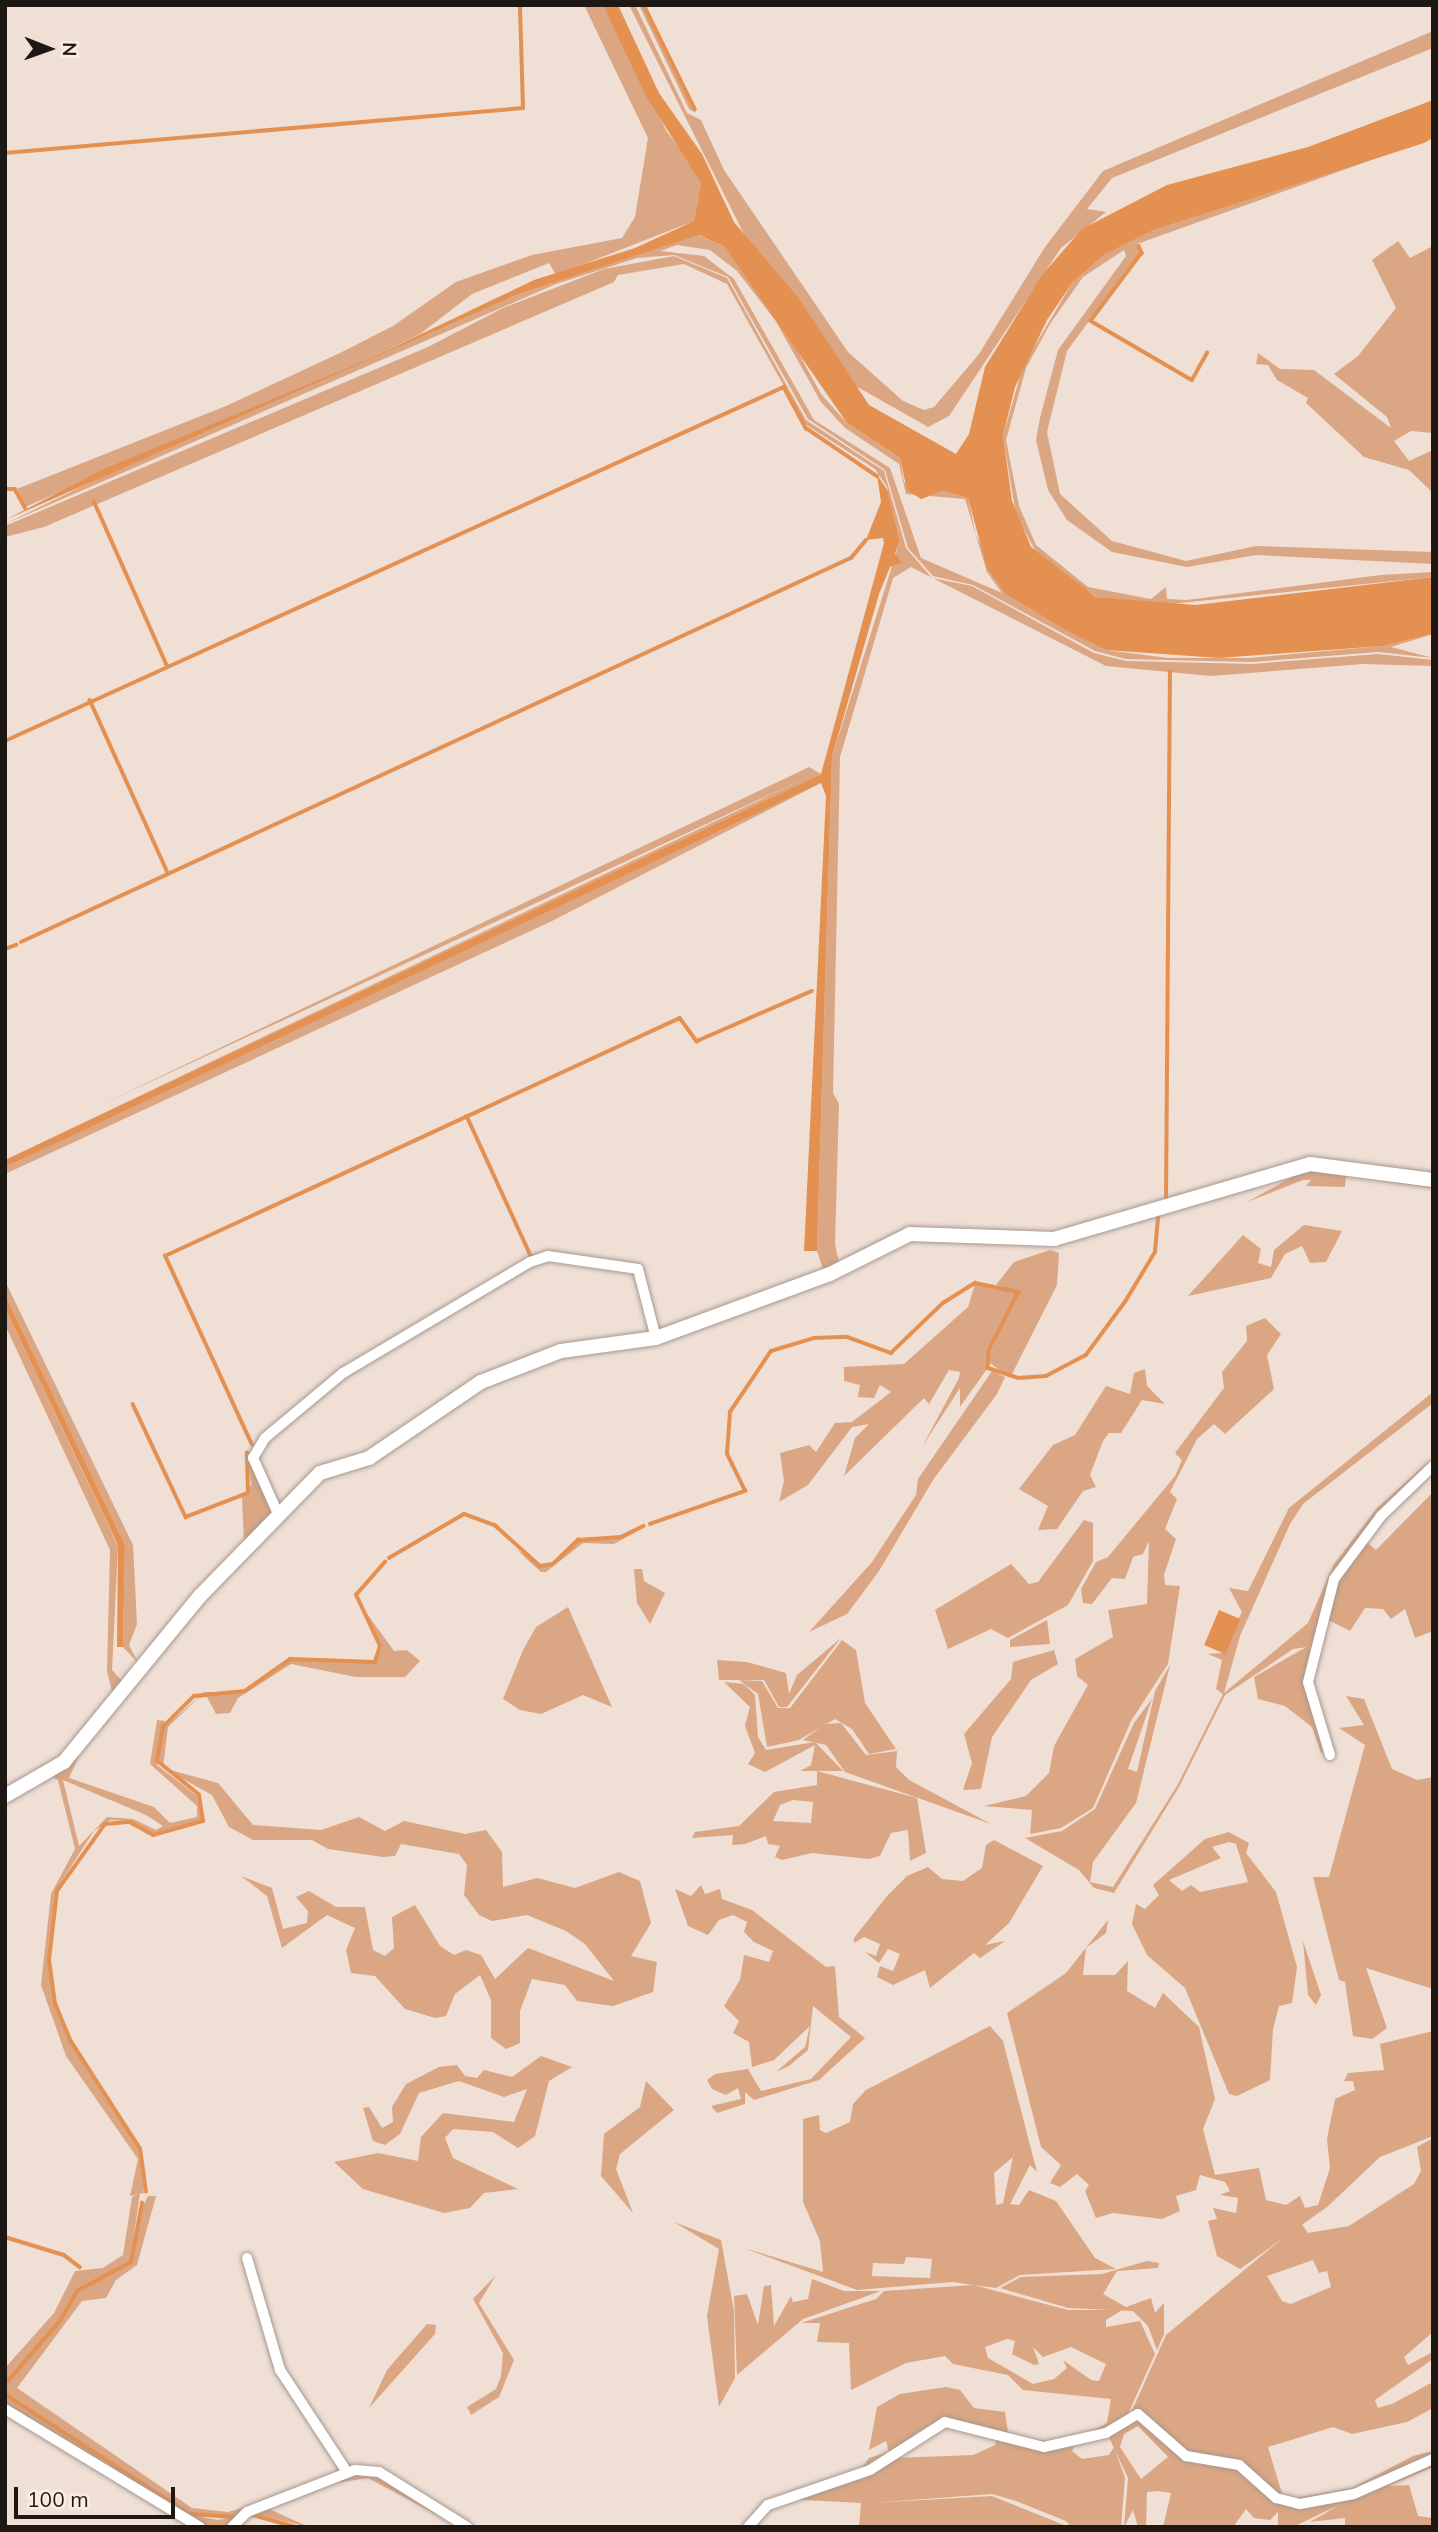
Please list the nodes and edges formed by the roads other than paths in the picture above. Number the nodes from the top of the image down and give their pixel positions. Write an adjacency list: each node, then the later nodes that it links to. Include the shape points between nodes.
1 (1433, 1180): 2 (street, via 1310,1164 1054,1239 910,1234 830,1274)
2 (656, 1338): 4 (street, via 561,1351 481,1382 369,1458 320,1473); 4 (street, via 638,1269 548,1256 530,1262 343,1373 265,1438 253,1458)
3 (1433, 1466): 5 (street, via 1381,1516 1334,1579 1308,1682)
4 (279, 1516): 6 (street, via 133,1673 64,1762)
5 (1331, 1755)
6 (5, 1796)
7 (247, 2258): 10 (street, via 280,2371)
8 (5, 2409): 11 (street)
9 (1433, 2459): 14 (street, via 1354,2494 1300,2504 1276,2498 1239,2465 1185,2456 1138,2414 1096,2436 1044,2447 945,2422 870,2470 768,2505)
10 (347, 2472): 12 (street, via 247,2512); 13 (street, via 379,2472)
11 (200, 2527)
12 (232, 2527)
13 (467, 2527)
14 (748, 2527)

